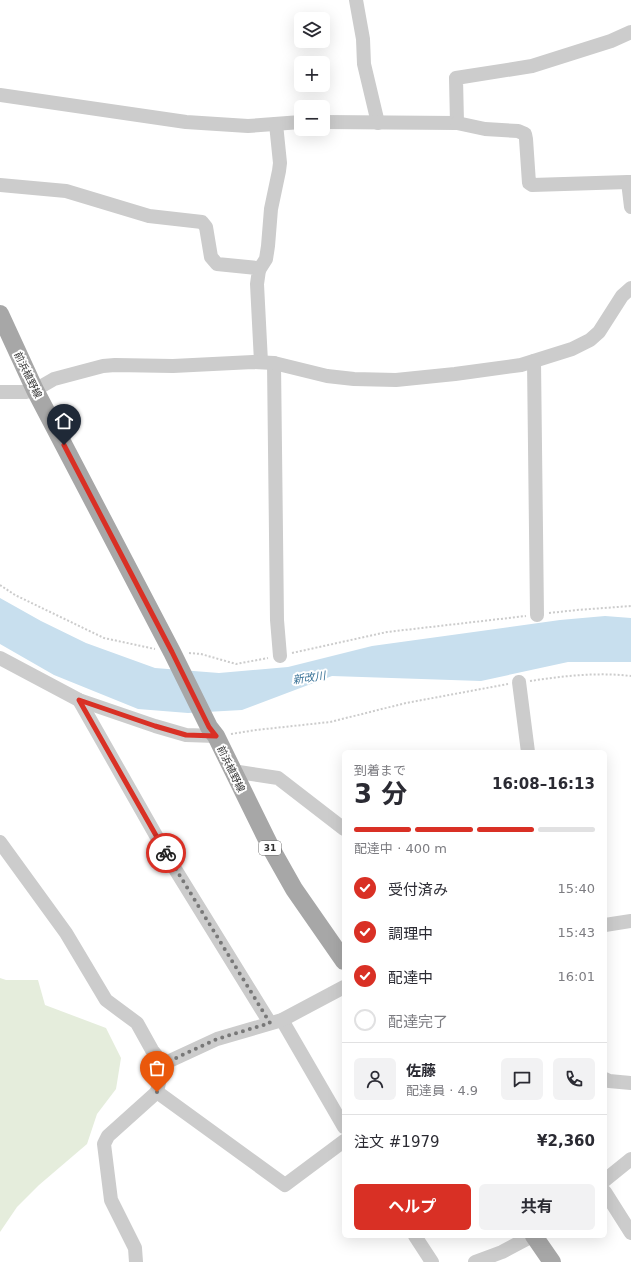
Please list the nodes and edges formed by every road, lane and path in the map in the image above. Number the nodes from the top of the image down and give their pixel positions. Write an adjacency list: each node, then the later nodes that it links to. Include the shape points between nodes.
1 (356, 0): 6 (street, via 363,39 364,64)
2 (631, 32): 7 (street, via 611,41 532,66 456,78)
3 (0, 95): 8 (street, via 186,122 248,126)
4 (330, 122): 6 (street)
5 (294, 123): 8 (street)
6 (378, 123): 7 (street)
7 (457, 123): 9 (street, via 525,134 529,183 532,185)
8 (276, 124): 12 (street, via 280,163 271,209 266,259)
9 (630, 182): 11 (street)
10 (0, 185): 12 (street, via 66,190 149,216 202,222 206,226 211,257 217,264)
11 (631, 207)
12 (259, 270): 16 (street, via 257,291)
13 (631, 288): 15 (street, via 622,296 599,332 590,340 572,349)
14 (0, 314): 17 (main road, 前浜植野線 / 31)
15 (534, 361): 16 (street, via 521,365 396,380 327,376); 21 (street)
16 (268, 362): 17 (street, via 173,366 109,365 54,379); 23 (street)
17 (35, 390): 18 (street); 22 (main road, 前浜植野線 / 31)
18 (0, 392)
19 (0, 585): 22 (path, via 15,595 104,638)
20 (631, 606): 21 (path)
21 (537, 615): 23 (path, via 387,632)
22 (173, 656): 23 (path, via 201,654 236,664); 28 (main road, 前浜植野線 / 31)
23 (280, 656)
24 (0, 658): 27 (street)
25 (631, 676): 26 (path, via 610,674)
26 (519, 682): 28 (path, via 406,703 330,722); 29 (street)
27 (79, 700): 28 (street, via 186,735); 37 (street, via 175,869)
28 (212, 732): 30 (main road, 前浜植野線 / 31)
29 (528, 750)
30 (232, 771): 31 (street, via 278,778); 35 (main road, 前浜植野線 / 31, via 294,889)
31 (342, 827)
32 (0, 842): 38 (street, via 66,934 106,1000 137,1023)
33 (631, 921): 34 (street)
34 (607, 925)
35 (342, 958)
36 (342, 988): 37 (street)
37 (276, 1022): 38 (street, via 217,1039); 42 (street)
38 (163, 1064): 41 (street)
39 (607, 1080): 40 (street)
40 (631, 1083)
41 (157, 1092): 43 (street, via 285,1185); 51 (street, via 108,1136 104,1144 110,1200 134,1248)
42 (342, 1124)
43 (342, 1142)
44 (631, 1159): 45 (street)
45 (607, 1178)
46 (607, 1195): 47 (street)
47 (631, 1233)
48 (416, 1238): 52 (street)
49 (529, 1238): 53 (street)
50 (534, 1238): 54 (main road)
51 (136, 1262)
52 (432, 1262)
53 (475, 1262)
54 (552, 1262)

